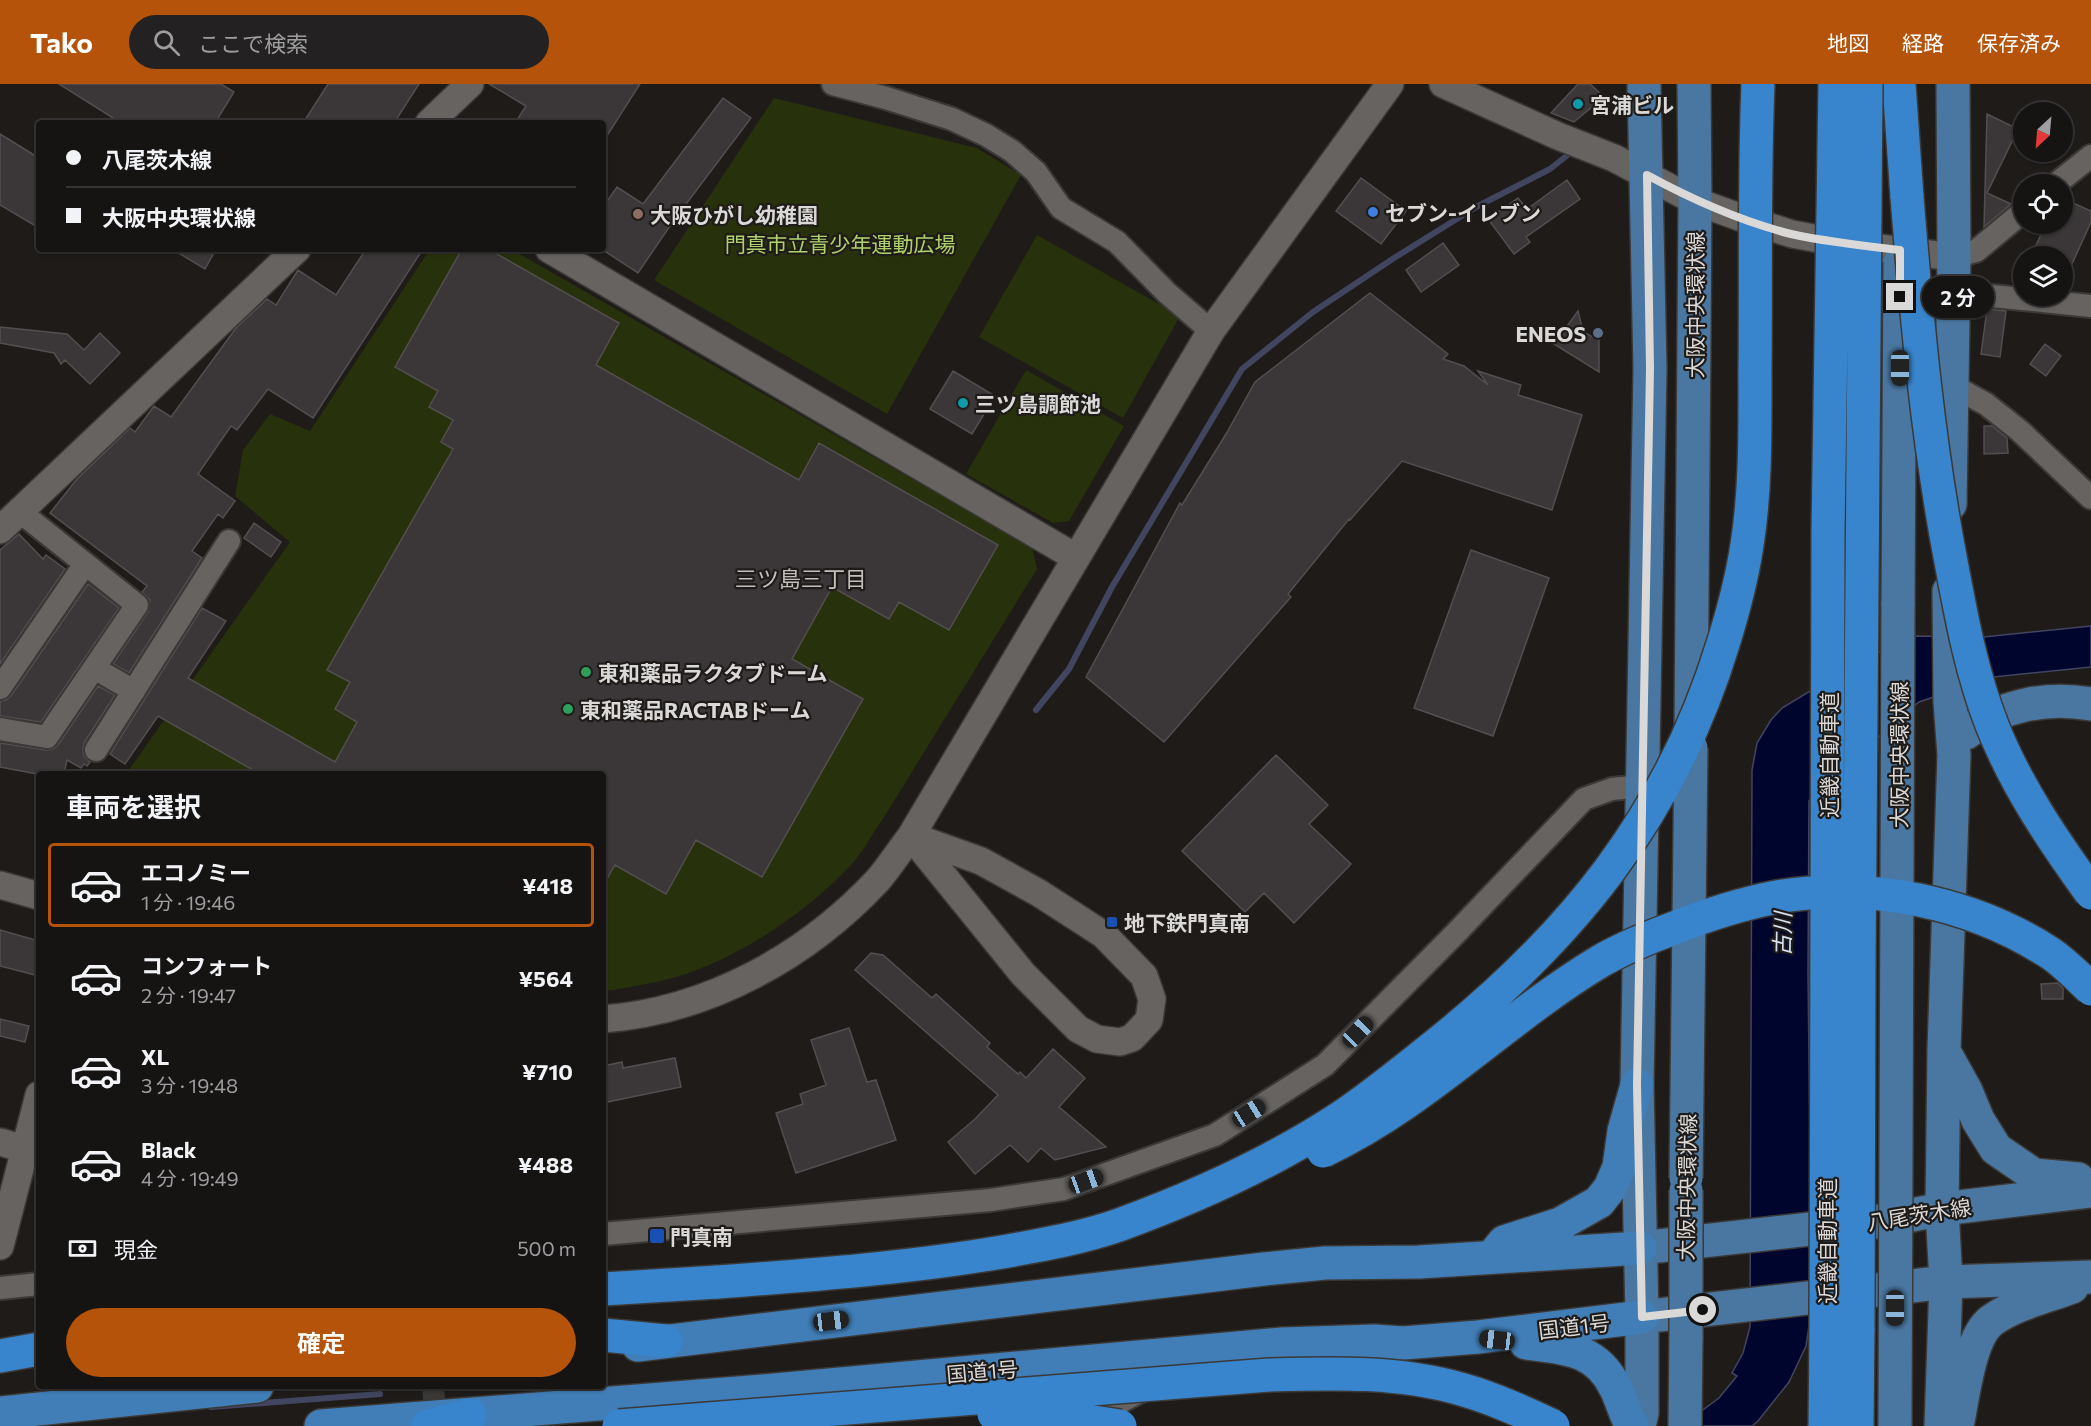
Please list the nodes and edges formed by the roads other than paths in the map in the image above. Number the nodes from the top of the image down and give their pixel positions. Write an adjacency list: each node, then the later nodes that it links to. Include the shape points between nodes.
1 (470, 84): 12 (street)
2 (833, 84): 24 (street, via 952,119 1012,151 1036,172 1060,208 1117,242)
3 (1390, 84): 24 (street)
4 (1443, 84): 15 (street)
5 (1694, 84): 16 (main road, 大阪中央環状線)
6 (1758, 84): 52 (highway, bridge, via 1755,448 1747,547 1730,622 1703,701 1646,817 1603,879 1542,951 1468,1020 1403,1071 1343,1116 1270,1158)
7 (1835, 84): 85 (highway, 近畿自動車道, bridge, via 1828,532)
8 (1866, 84): 86 (highway, 近畿自動車道, bridge)
9 (1898, 84): 18 (main road, 大阪中央環状線, via 1896,209); 41 (highway, bridge, via 1918,333 1931,439 1945,533 1976,679 2011,770)
10 (1953, 84): 21 (main road)
11 (1644, 96): 15 (main road)
12 (432, 120)
13 (2091, 156): 14 (street)
14 (2068, 174)
15 (1647, 175): 16 (street); 38 (main road, via 1650,369)
16 (1695, 201): 18 (street, via 1791,234); 84 (main road, 大阪中央環状線, bridge)
17 (2013, 221): 21 (street, via 1976,251)
18 (1900, 250): 21 (street); 87 (main road, 大阪中央環状線, bridge)
19 (294, 252): 27 (street)
20 (554, 252): 29 (street)
21 (1954, 257): 22 (main road)
22 (1953, 292): 23 (street); 25 (main road)
23 (2091, 306)
24 (1211, 331): 29 (street)
25 (1951, 385): 26 (street, via 1986,404 2020,431); 37 (main road, via 1949,624)
26 (2091, 498)
27 (10, 520): 30 (street)
28 (229, 541): 33 (street)
29 (1075, 557): 39 (street)
30 (86, 564): 31 (street, via 136,605); 32 (street)
31 (94, 668): 33 (street); 35 (street, via 48,737)
32 (0, 688)
33 (134, 691): 36 (street)
34 (2091, 704): 37 (main road, via 2049,700 2006,712 1964,734)
35 (0, 729)
36 (96, 750)
37 (1954, 755): 45 (main road)
38 (1642, 786): 46 (main road); 53 (street, via 1612,789 1584,799 1326,1065 1215,1135 1064,1189 991,1200)
39 (911, 836): 39 (street, via 981,861 1104,935 1144,976 1152,999 1149,1020 1132,1038 1120,1042 1097,1039 1078,1029 1023,974); 44 (street, via 879,879 835,921 785,959 733,986 682,1005)
40 (0, 885): 42 (street)
41 (2091, 893)
42 (36, 895)
43 (2091, 989): 52 (highway, bridge, via 2052,954 2027,940 1979,918 1932,903 1830,892 1747,904 1703,916 1601,961 1431,1086 1326,1149 1197,1203)
44 (606, 1019)
45 (1944, 1050): 49 (main road, via 1996,1149 2034,1175); 51 (main road)
46 (1637, 1085): 55 (main road); 56 (highway, via 1618,1167 1599,1202 1560,1224 1504,1242)
47 (36, 1101): 48 (street)
48 (12, 1146): 54 (street)
49 (2091, 1180)
50 (2091, 1191): 51 (main road, 八尾茨木線)
51 (1942, 1209): 55 (main road, 八尾茨木線, via 1882,1221); 58 (main road)
52 (1116, 1226): 61 (highway, bridge, via 1032,1247 947,1262)
53 (606, 1234)
54 (0, 1246)
55 (1640, 1248): 56 (highway); 62 (main road)
56 (1491, 1258): 67 (highway, via 1325,1263 1264,1269)
57 (2091, 1279): 58 (main road); 89 (main road, via 1990,1322 1973,1349)
58 (1946, 1282): 62 (main road); 88 (main road)
59 (36, 1284): 60 (street)
60 (0, 1288)
61 (606, 1289)
62 (1642, 1317): 66 (highway, 国道1号); 83 (main road)
63 (0, 1334): 64 (highway)
64 (36, 1334)
65 (606, 1335): 67 (highway)
66 (1478, 1337): 70 (highway, 国道1号); 82 (highway, via 1576,1350 1595,1360 1612,1380)
67 (666, 1341): 68 (highway)
68 (606, 1348)
69 (36, 1350): 71 (highway)
70 (1202, 1351): 74 (highway, 国道1号); 79 (street, via 1146,1388)
71 (0, 1356)
72 (224, 1389): 73 (highway)
73 (7, 1409)
74 (470, 1415): 76 (highway, 国道1号); 77 (highway)
75 (673, 1422): 78 (highway, bridge); 80 (highway, bridge, via 981,1413 1061,1417); 81 (highway, bridge, via 1332,1373 1384,1375 1463,1389)
76 (321, 1426)
77 (428, 1426)
78 (619, 1426)
79 (1076, 1426)
80 (1120, 1426)
81 (1553, 1426)
82 (1632, 1426)
83 (1639, 1426)
84 (1685, 1426)
85 (1825, 1426)
86 (1857, 1426)
87 (1894, 1426)
88 (1941, 1426)
89 (1957, 1426)

